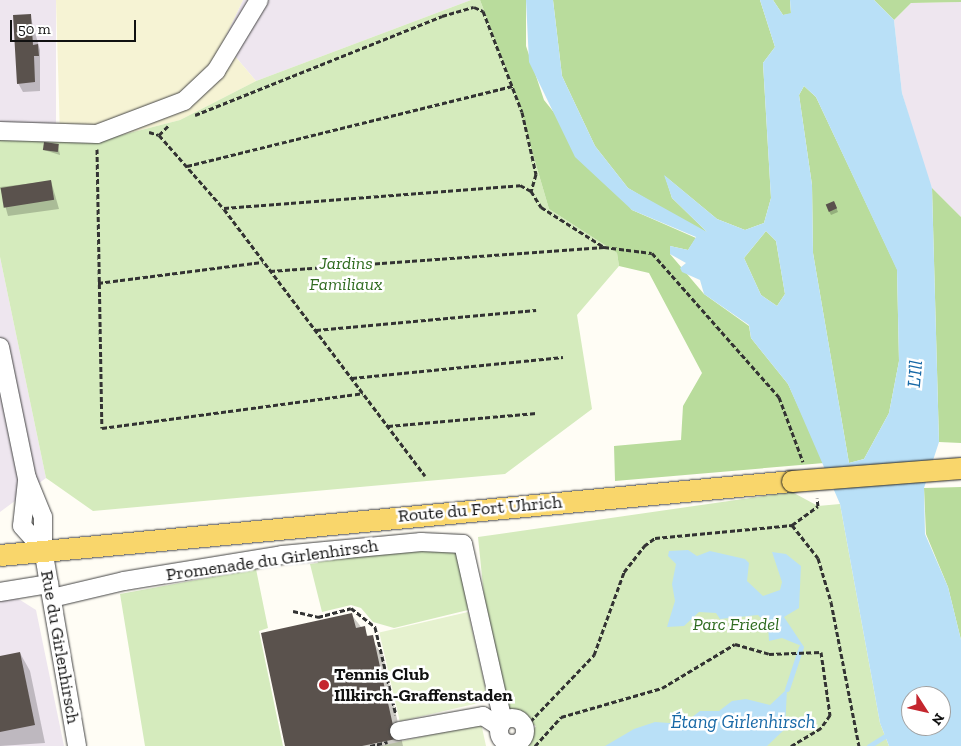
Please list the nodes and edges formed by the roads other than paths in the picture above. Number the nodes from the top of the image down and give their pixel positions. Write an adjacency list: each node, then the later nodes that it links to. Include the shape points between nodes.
1 (259, 0): 2 (street, via 216,71 184,101 130,125 97,134)
2 (0, 131)
3 (0, 347): 5 (street, via 27,478 22,526)
4 (961, 468): 5 (main road, Route du Fort Uhrich, bridge, via 798,474)
5 (43, 548): 6 (main road, Route du Fort Uhrich); 7 (street, Rue du Girlenhirsch)
6 (0, 554)
7 (50, 591): 8 (street); 9 (street, Promenade du Girlenhirsch, via 282,554 421,542 463,544); 11 (street, Rue du Girlenhirsch)
8 (0, 592)
9 (501, 724): 9 (street, Promenade du Girlenhirsch, via 518,719 525,727 524,738 510,745 501,738); 10 (street, via 483,716)
10 (399, 731)
11 (77, 746)

